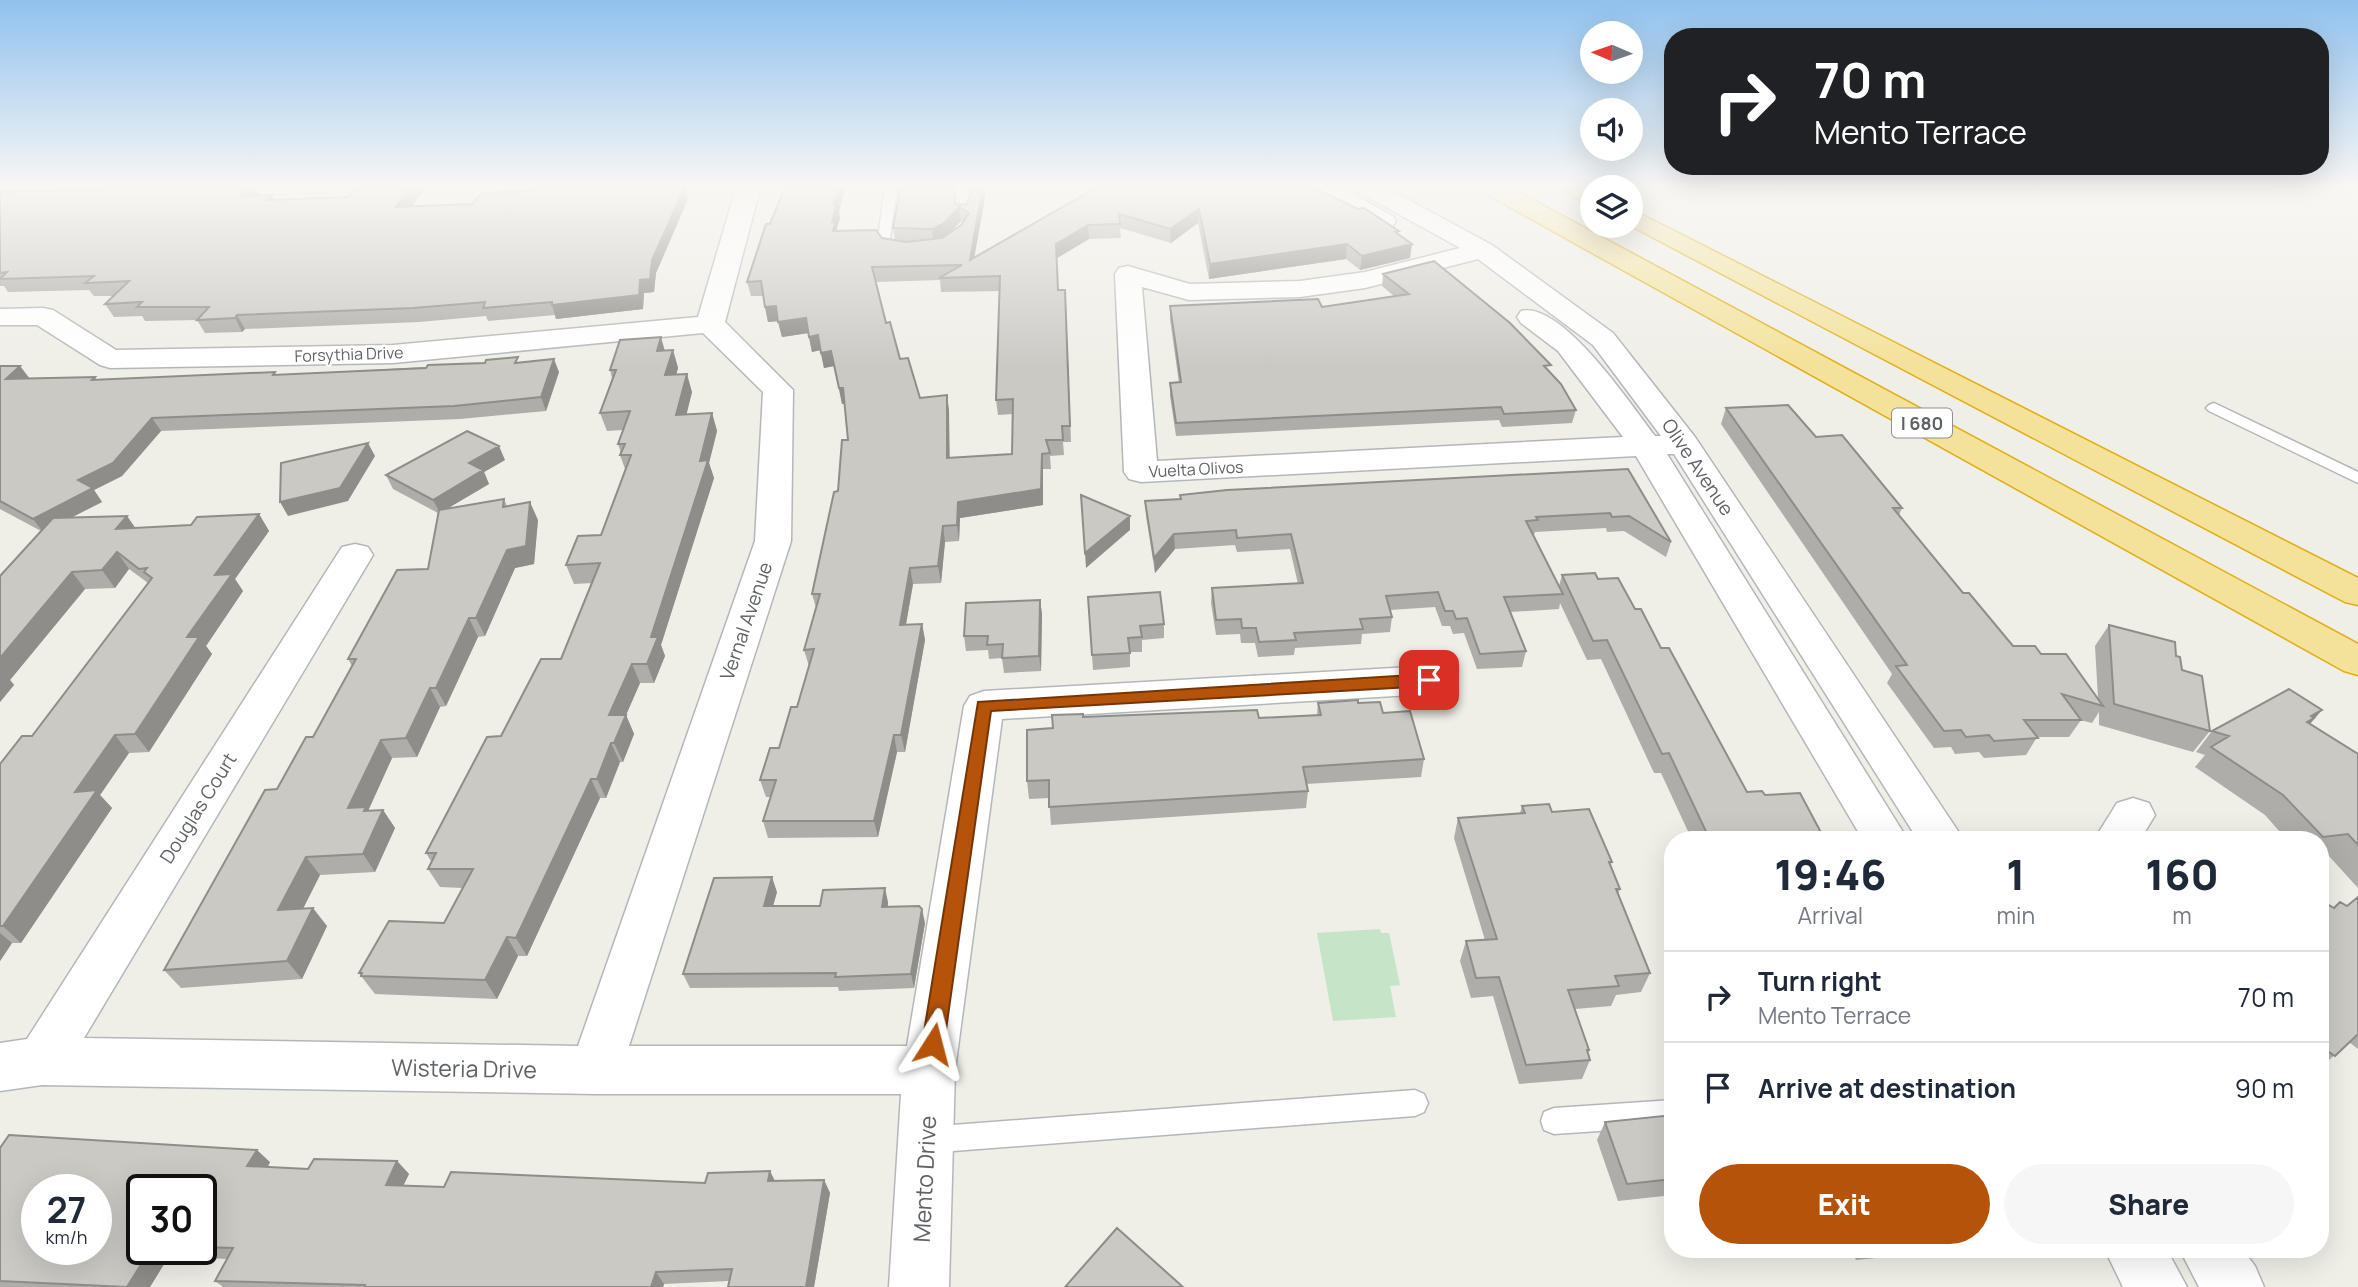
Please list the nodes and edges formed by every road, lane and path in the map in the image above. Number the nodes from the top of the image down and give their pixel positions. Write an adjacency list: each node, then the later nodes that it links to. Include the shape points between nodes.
1 (732, 245): 10 (street)
2 (889, 245): 7 (lane)
3 (1449, 245): 8 (street, Olive Avenue)
4 (1455, 245): 8 (street, Olive Avenue)
5 (1597, 245): 17 (highway, I 680)
6 (1687, 245): 16 (highway, I 680)
7 (922, 250)
8 (1469, 254): 12 (street, Olive Avenue, via 1603,340); 13 (street, Olive Avenue, via 1568,345); 13 (street, Vuelta Olivos, via 1365,280 1300,289 1189,292 1128,275 1141,471)
9 (0, 317): 10 (street, Forsythia Drive, via 43,316 110,359 393,354)
10 (710, 324): 22 (street, Vernal Avenue, via 778,390 773,541)
11 (2214, 408): 14 (lane)
12 (1684, 444): 13 (street, Vuelta Olivos); 20 (street, Olive Avenue)
13 (1646, 446): 19 (street, Olive Avenue)
14 (2358, 478)
15 (355, 555): 21 (street, Douglas Court)
16 (2358, 593)
17 (2358, 661)
18 (1429, 680): 23 (street, Mento Drive, via 984,706)
19 (1881, 831)
20 (1936, 831)
21 (21, 1064): 22 (street, Wisteria Drive)
22 (594, 1070): 23 (street, Wisteria Drive)
23 (929, 1070): 27 (street, Mento Drive)
24 (1415, 1103): 27 (lane)
25 (1664, 1115): 26 (lane)
26 (1554, 1121)
27 (926, 1140): 30 (street, Mento Drive)
28 (2139, 1258): 31 (street)
29 (2214, 1258): 32 (street)
30 (919, 1287)
31 (2157, 1287)
32 (2234, 1287)

